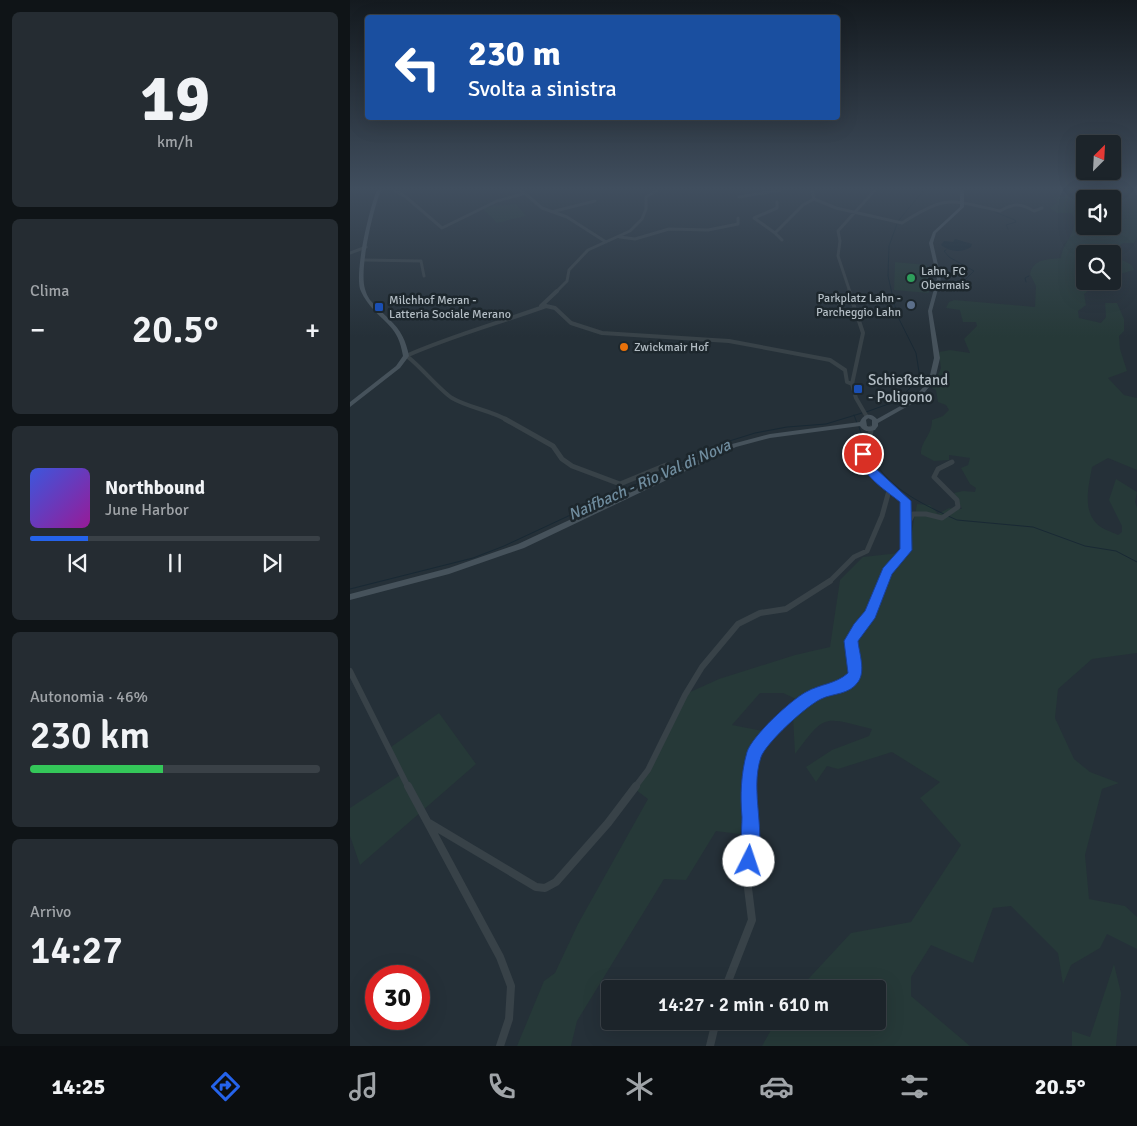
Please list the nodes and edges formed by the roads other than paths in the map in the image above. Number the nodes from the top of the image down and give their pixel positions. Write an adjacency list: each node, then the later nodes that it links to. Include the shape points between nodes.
1 (366, 239): 7 (main road)
2 (601, 239): 6 (street)
3 (615, 239): 6 (street)
4 (840, 239): 13 (street, via 838,256 863,333)
5 (932, 239): 16 (main road, via 939,278 930,317 936,367 928,385 904,407)
6 (606, 242): 11 (street, via 588,250 567,273 567,281)
7 (364, 248): 8 (street); 9 (main road)
8 (350, 253)
9 (364, 260): 10 (street, via 421,261); 12 (main road, via 360,275 362,290 402,336)
10 (424, 276)
11 (541, 306): 12 (street); 13 (street, via 555,308 571,323 602,333 729,341 830,360 845,370 847,382)
12 (406, 356): 14 (main road, via 398,367); 20 (street, via 452,398 496,413 537,436 553,446 572,466 620,484 667,466)
13 (852, 384): 15 (street)
14 (350, 405)
15 (865, 414): 16 (main road); 17 (main road)
16 (877, 421): 18 (main road, via 877,426)
17 (859, 425): 18 (main road); 20 (main road, via 752,440)
18 (871, 428): 21 (street, via 872,434 863,454 865,463)
19 (952, 462): 22 (street, via 938,468 934,477 959,504 946,516 914,514)
20 (673, 472): 23 (main road, via 521,546 449,571)
21 (890, 488): 22 (street, via 906,501); 25 (street, via 867,551 854,557 825,586 786,608 760,613 738,624 707,658 648,770 608,823 556,882 545,888 536,887)
22 (905, 525): 26 (street, via 908,536 904,554 887,571 870,614 851,641 853,677 844,686 810,697 783,719 754,753 748,795 751,841 747,880 752,920)
23 (350, 597)
24 (350, 671): 25 (street)
25 (429, 823): 28 (street, via 512,986 509,1019)
26 (729, 980)
27 (714, 1030): 29 (street)
28 (500, 1046)
29 (710, 1046)

